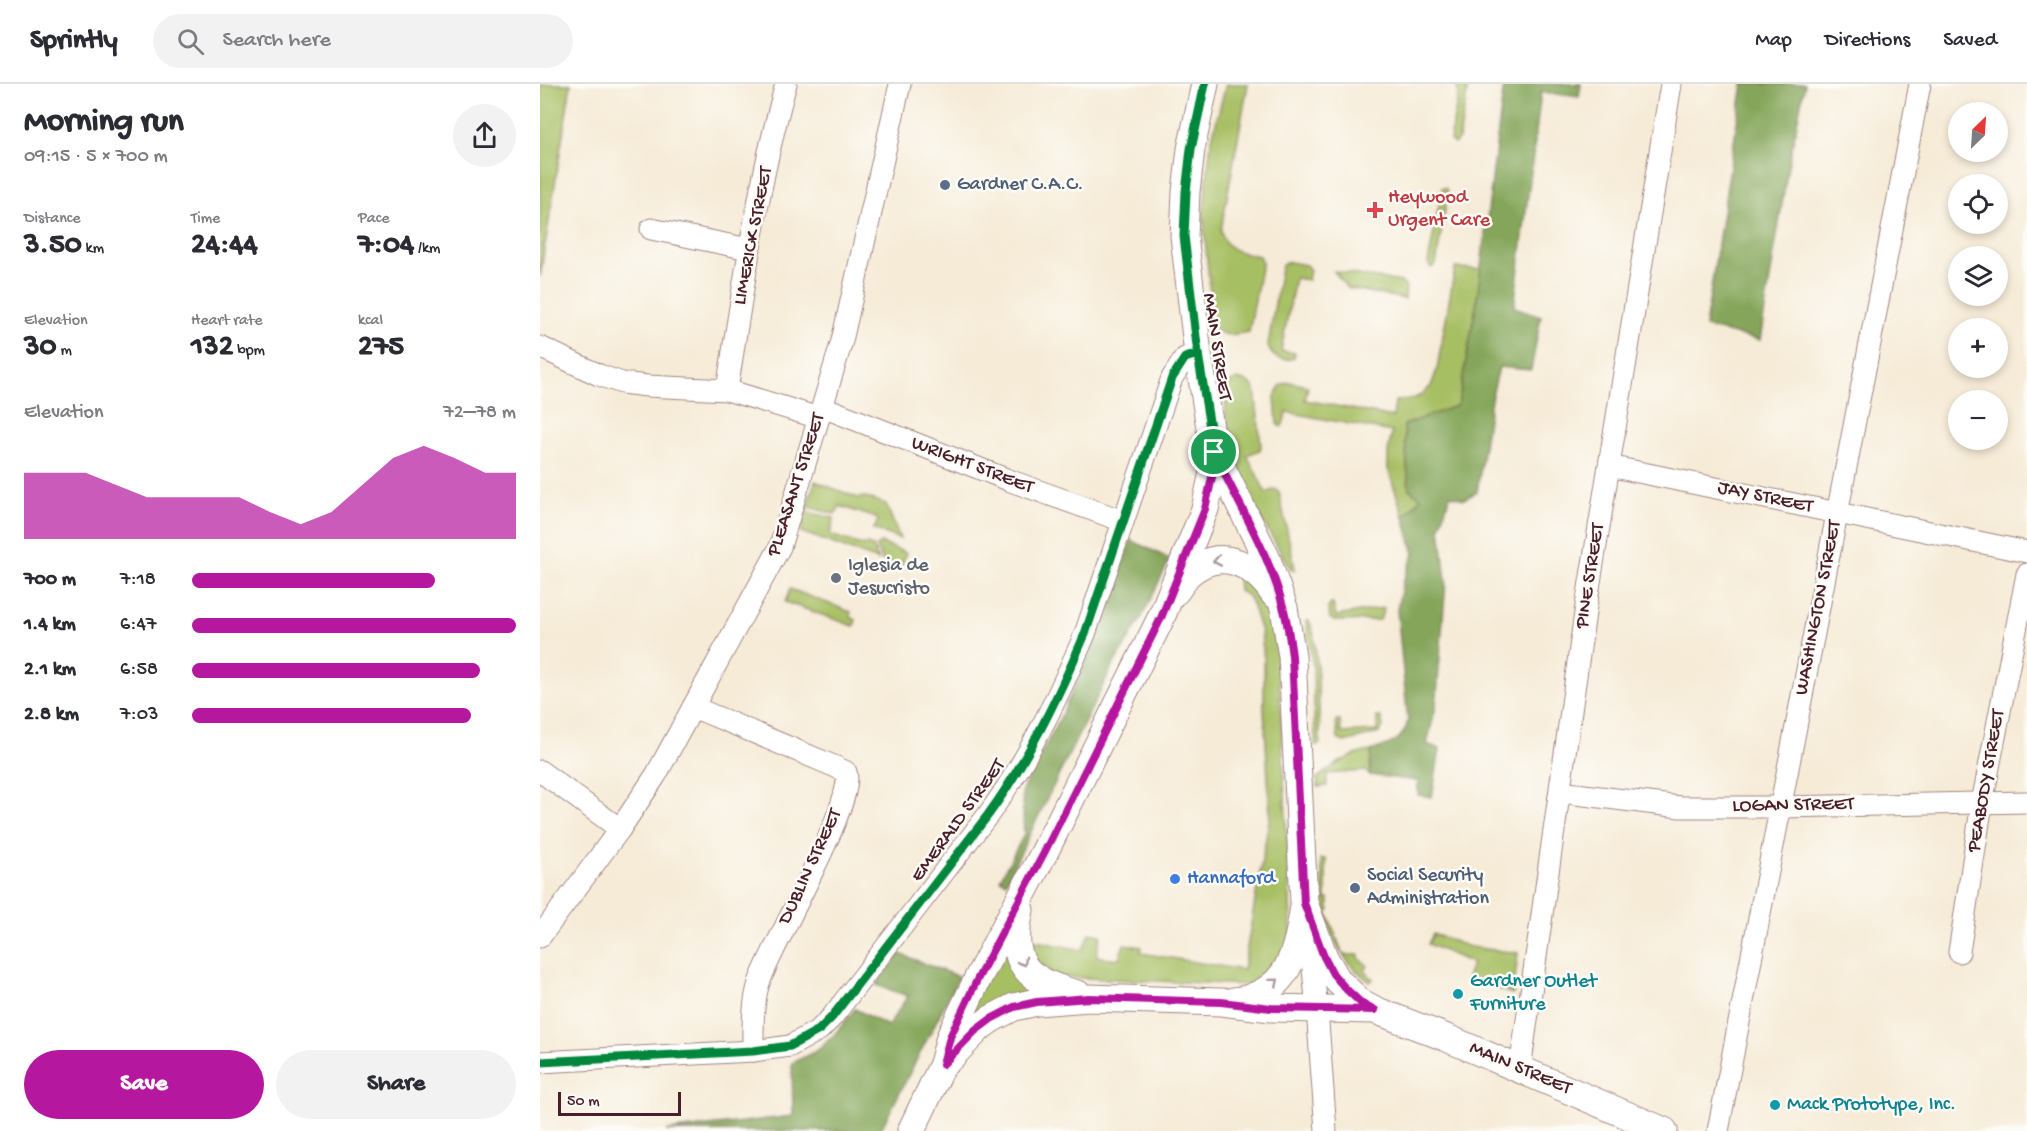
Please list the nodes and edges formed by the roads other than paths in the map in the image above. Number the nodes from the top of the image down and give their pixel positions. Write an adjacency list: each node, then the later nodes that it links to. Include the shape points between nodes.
1 (786, 84): 7 (street, LIMERICK STREET)
2 (900, 84): 11 (street, PLEASANT STREET, via 842,341)
3 (1205, 84): 9 (main road, MAIN STREET, via 1191,149 1184,236)
4 (1671, 84): 13 (street, PINE STREET)
5 (1920, 84): 14 (street, WASHINGTON STREET)
6 (651, 229): 7 (street)
7 (749, 249): 10 (street, LIMERICK STREET)
8 (540, 347): 10 (street, WRIGHT STREET, via 622,383)
9 (1198, 354): 12 (main road, MAIN STREET); 15 (street, EMERALD STREET, via 1185,358 1172,378)
10 (727, 390): 11 (street, WRIGHT STREET)
11 (821, 413): 15 (street, WRIGHT STREET); 20 (street, PLEASANT STREET, via 780,547)
12 (1214, 452): 18 (main road, MAIN STREET, via 1266,557); 19 (main road, via 1205,509)
13 (1609, 466): 14 (street, JAY STREET); 22 (street, PINE STREET)
14 (1838, 513): 16 (street, JAY STREET); 25 (street, WASHINGTON STREET)
15 (1123, 521): 35 (street, EMERALD STREET, via 1095,609 1070,670 1004,794 832,1017 819,1030 790,1046)
16 (2027, 552)
17 (2027, 574): 24 (street, PEABODY STREET)
18 (1284, 608): 19 (main road, MAIN STREET, one-way to 19, via 1266,581 1247,566 1218,559 1187,575); 28 (main road, MAIN STREET, via 1292,656)
19 (1161, 618): 27 (main road)
20 (693, 707): 26 (street, PLEASANT STREET, via 656,775); 35 (street, DUBLIN STREET, via 847,774 847,787 831,832 759,984)
21 (540, 771): 26 (street)
22 (1560, 792): 25 (street, LOGAN STREET, via 1680,807); 38 (street, PINE STREET)
23 (2027, 802): 24 (street, LOGAN STREET)
24 (1982, 803): 25 (street, LOGAN STREET); 30 (street, PEABODY STREET)
25 (1781, 807): 42 (street, WASHINGTON STREET)
26 (620, 829): 29 (street, PLEASANT STREET)
27 (1026, 885): 31 (main road, one-way to 31, via 1016,926 1020,959 1043,983); 37 (main road, via 950,1037)
28 (1304, 903): 32 (main road, one-way to 28, via 1248,998 1280,979 1297,948); 33 (street, MAIN STREET); 34 (main road, MAIN STREET, via 1333,974 1360,1002)
29 (540, 937)
30 (1959, 952)
31 (1089, 998): 32 (main road); 37 (main road, via 1037,1002 1006,1010 980,1027)
32 (1221, 1002): 33 (main road)
33 (1317, 1009): 34 (main road, MAIN STREET); 40 (street)
34 (1375, 1010): 38 (main road, MAIN STREET)
35 (753, 1051): 36 (street, EMERALD STREET)
36 (540, 1062)
37 (943, 1064): 39 (main road)
38 (1520, 1070): 41 (main road, MAIN STREET)
39 (912, 1131)
40 (1326, 1131)
41 (1664, 1131)
42 (1718, 1131)

